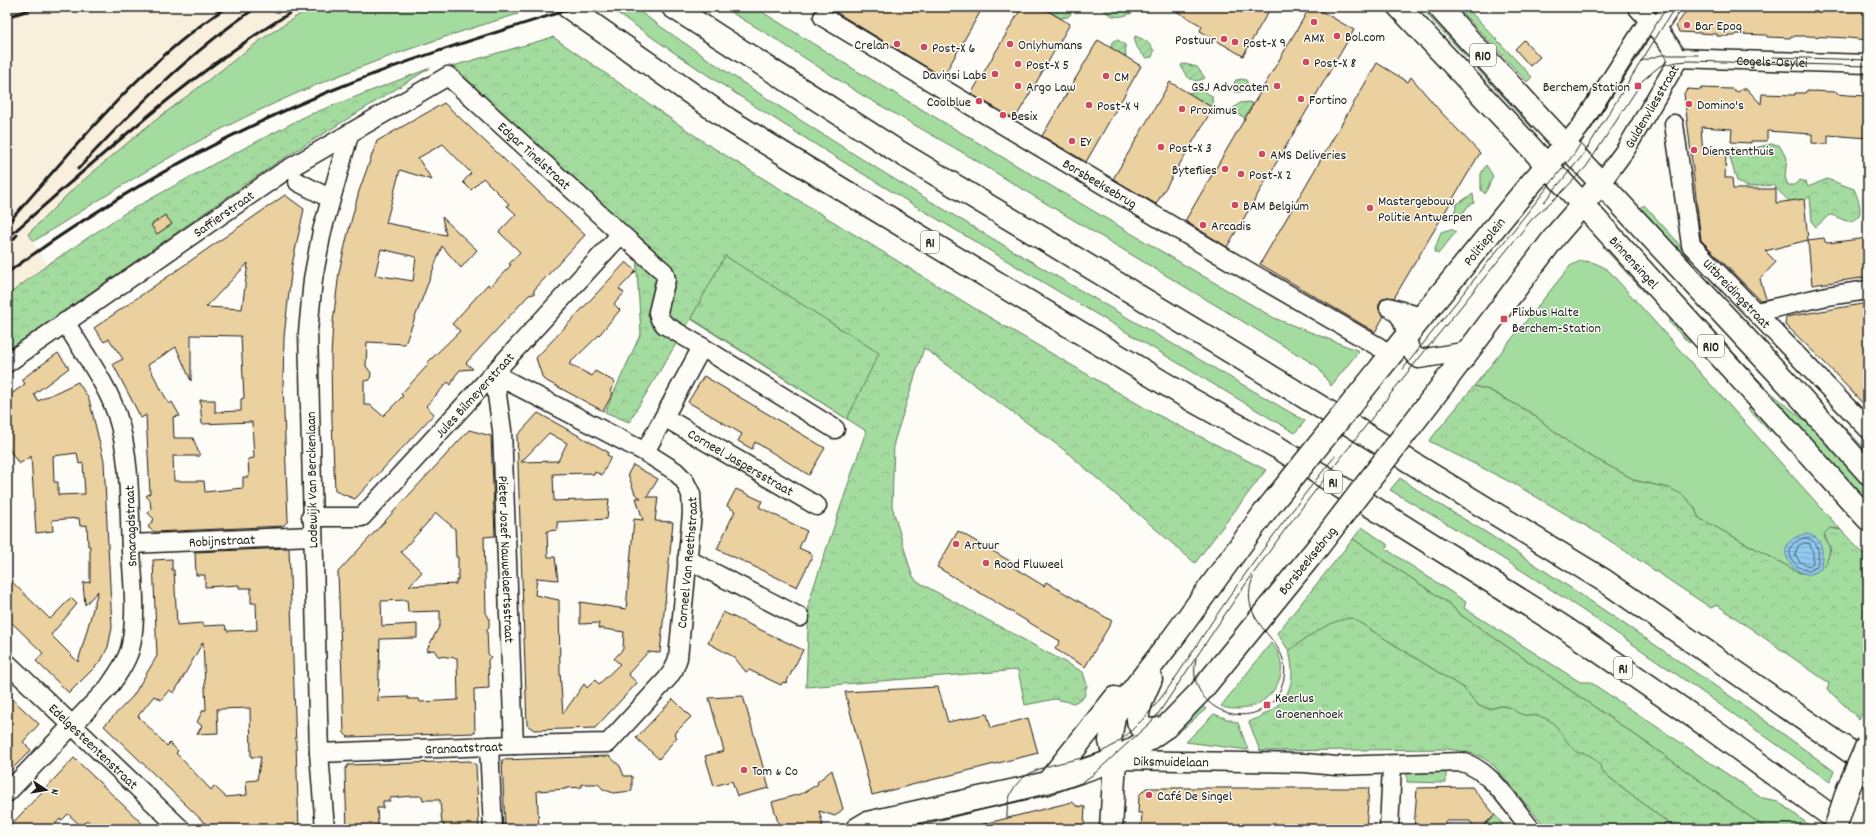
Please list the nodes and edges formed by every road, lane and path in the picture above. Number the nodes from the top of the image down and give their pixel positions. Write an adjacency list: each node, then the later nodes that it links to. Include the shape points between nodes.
1 (568, 7): 65 (main road, R1, via 729,120 798,163 1192,400 1277,447 1565,628 1707,726)
2 (673, 7): 52 (main road, via 894,149 1213,340 1605,581)
3 (1399, 7): 14 (main road, Binnensingel / R10)
4 (1440, 7): 13 (main road, Binnensingel / R10)
5 (1671, 7): 7 (street)
6 (822, 17): 27 (street, Borsbeeksebrug, via 1224,257)
7 (1648, 19): 8 (street, Guldenvliesstraat); 13 (street, via 1581,126)
8 (1677, 58): 9 (street, Cogels-Osylei); 16 (street, Guldenvliesstraat, via 1642,124)
9 (1868, 64)
10 (448, 76): 12 (street, Saffierstraat); 19 (street, Edgar Tinelstraat)
11 (1674, 124): 21 (street, Uitbreidingstraat, via 1691,245)
12 (349, 135): 17 (street, Lodewijk Van Berckenlaan); 23 (street, Saffierstraat, via 283,172)
13 (1565, 144): 14 (main road, Politieplein); 16 (main road, Binnensingel / R10)
14 (1547, 165): 18 (main road, Binnensingel / R10); 22 (main road, Politieplein)
15 (298, 182): 17 (street)
16 (1601, 183): 18 (main road); 34 (main road, Binnensingel / R10)
17 (331, 199): 36 (street, Lodewijk Van Berckenlaan, via 313,279 308,332)
18 (1582, 205): 26 (main road, via 1557,234); 37 (main road, Binnensingel / R10)
19 (621, 234): 25 (street, via 664,272 666,279 658,312 660,319 665,325); 29 (street, Jules Bilmeyerstraat)
20 (1868, 290): 21 (street, via 1827,296)
21 (1756, 312): 32 (street, Uitbreidingstraat)
22 (1421, 317): 24 (main road, Politieplein); 24 (street, via 1389,307 1402,318)
23 (65, 322): 28 (street, Saffierstraat); 39 (street, Smaragdstraat, via 106,389 116,414 124,441 128,472)
24 (1405, 337): 26 (street, via 1413,356 1419,359); 27 (main road, Politieplein)
25 (702, 347): 30 (street); 31 (street)
26 (1469, 351): 45 (main road, Borsbeeksebrug, bridge, via 1318,547 1200,692)
27 (1381, 357): 42 (main road, bridge)
28 (7, 363)
29 (494, 374): 33 (street, Corneel Van Reethstraat); 36 (street, Jules Bilmeyerstraat, via 362,517); 48 (street, Pieter Jozef Nauwelaertsstraat, via 502,430)
30 (664, 417): 33 (street); 35 (street, Corneel Jaspersstraat)
31 (835, 429)
32 (1868, 429)
33 (646, 452): 40 (street, Corneel Van Reethstraat, via 675,471 684,480 691,494 692,513)
34 (1868, 473)
35 (818, 506)
36 (311, 517): 38 (street, Lodewijk Van Berckenlaan)
37 (1868, 519)
38 (312, 536): 39 (street, Robijnstraat); 50 (street, Lodewijk Van Berckenlaan)
39 (131, 544): 44 (street, Smaragdstraat, via 134,622 130,647 108,688)
40 (687, 559): 41 (street); 46 (street, Corneel Van Reethstraat, via 678,658 674,669)
41 (800, 617)
42 (1164, 648): 45 (main road, via 1140,704 1137,718 1140,726 1146,730); 51 (main road, via 1114,716 1110,741); 54 (main road, via 1121,691)
43 (7, 663): 44 (street, Edelgesteentenstraat)
44 (73, 725): 56 (street, Smaragdstraat); 57 (street, Edelgesteentenstraat)
45 (1166, 728): 51 (main road, Borsbeeksebrug)
46 (608, 743): 48 (street, Granaatstraat)
47 (1868, 743): 64 (main road, bridge)
48 (514, 745): 49 (street, Granaatstraat)
49 (489, 746): 50 (street, Granaatstraat); 59 (street)
50 (319, 753): 58 (street, Lodewijk Van Berckenlaan)
51 (1115, 760): 53 (street, Diksmuidelaan, via 1305,763 1336,766); 54 (main road, Diksmuidelaan); 61 (main road)
52 (1868, 764)
53 (1392, 765): 62 (street); 63 (street, Diksmuidelaan, via 1462,762 1472,765 1489,778)
54 (1047, 783): 60 (main road, Diksmuidelaan, via 867,823)
55 (1868, 786): 66 (main road)
56 (7, 793)
57 (181, 829)
58 (325, 829)
59 (493, 829)
60 (857, 829)
61 (1111, 829)
62 (1389, 829)
63 (1531, 829)
64 (1835, 829)
65 (1849, 829)
66 (1852, 829)

